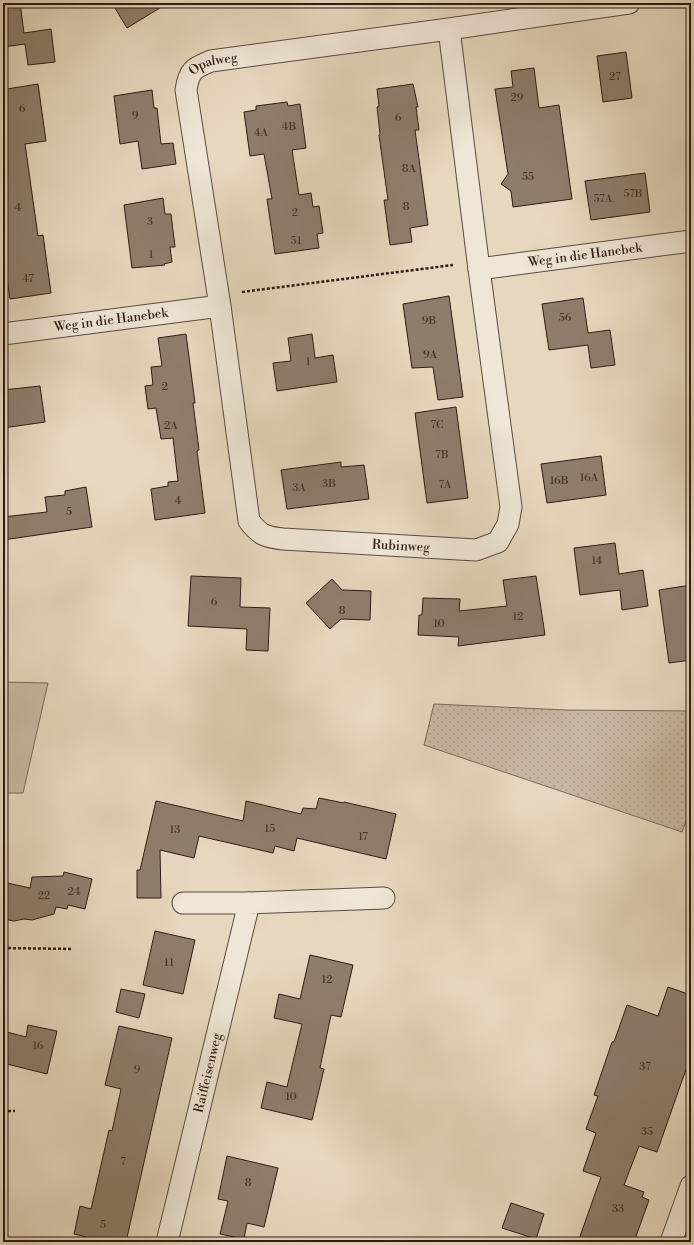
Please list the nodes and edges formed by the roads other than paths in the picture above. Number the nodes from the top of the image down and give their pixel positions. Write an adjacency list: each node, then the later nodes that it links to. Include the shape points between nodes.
1 (629, 3): 2 (street, Opalweg)
2 (449, 29): 4 (street); 5 (street, Opalweg, via 211,60 198,66 188,76 186,90)
3 (691, 241): 4 (street, Weg in die Hanebek)
4 (479, 269): 5 (street, Rubinweg, via 511,507 508,524 498,542 476,550 283,540 267,537 257,531 249,521)
5 (220, 306): 6 (street, Weg in die Hanebek)
6 (3, 334)
7 (384, 898): 9 (street)
8 (183, 903): 9 (street)
9 (249, 903): 11 (street, Raiffeisenweg)
10 (691, 1186): 12 (street)
11 (167, 1242)
12 (671, 1242)

